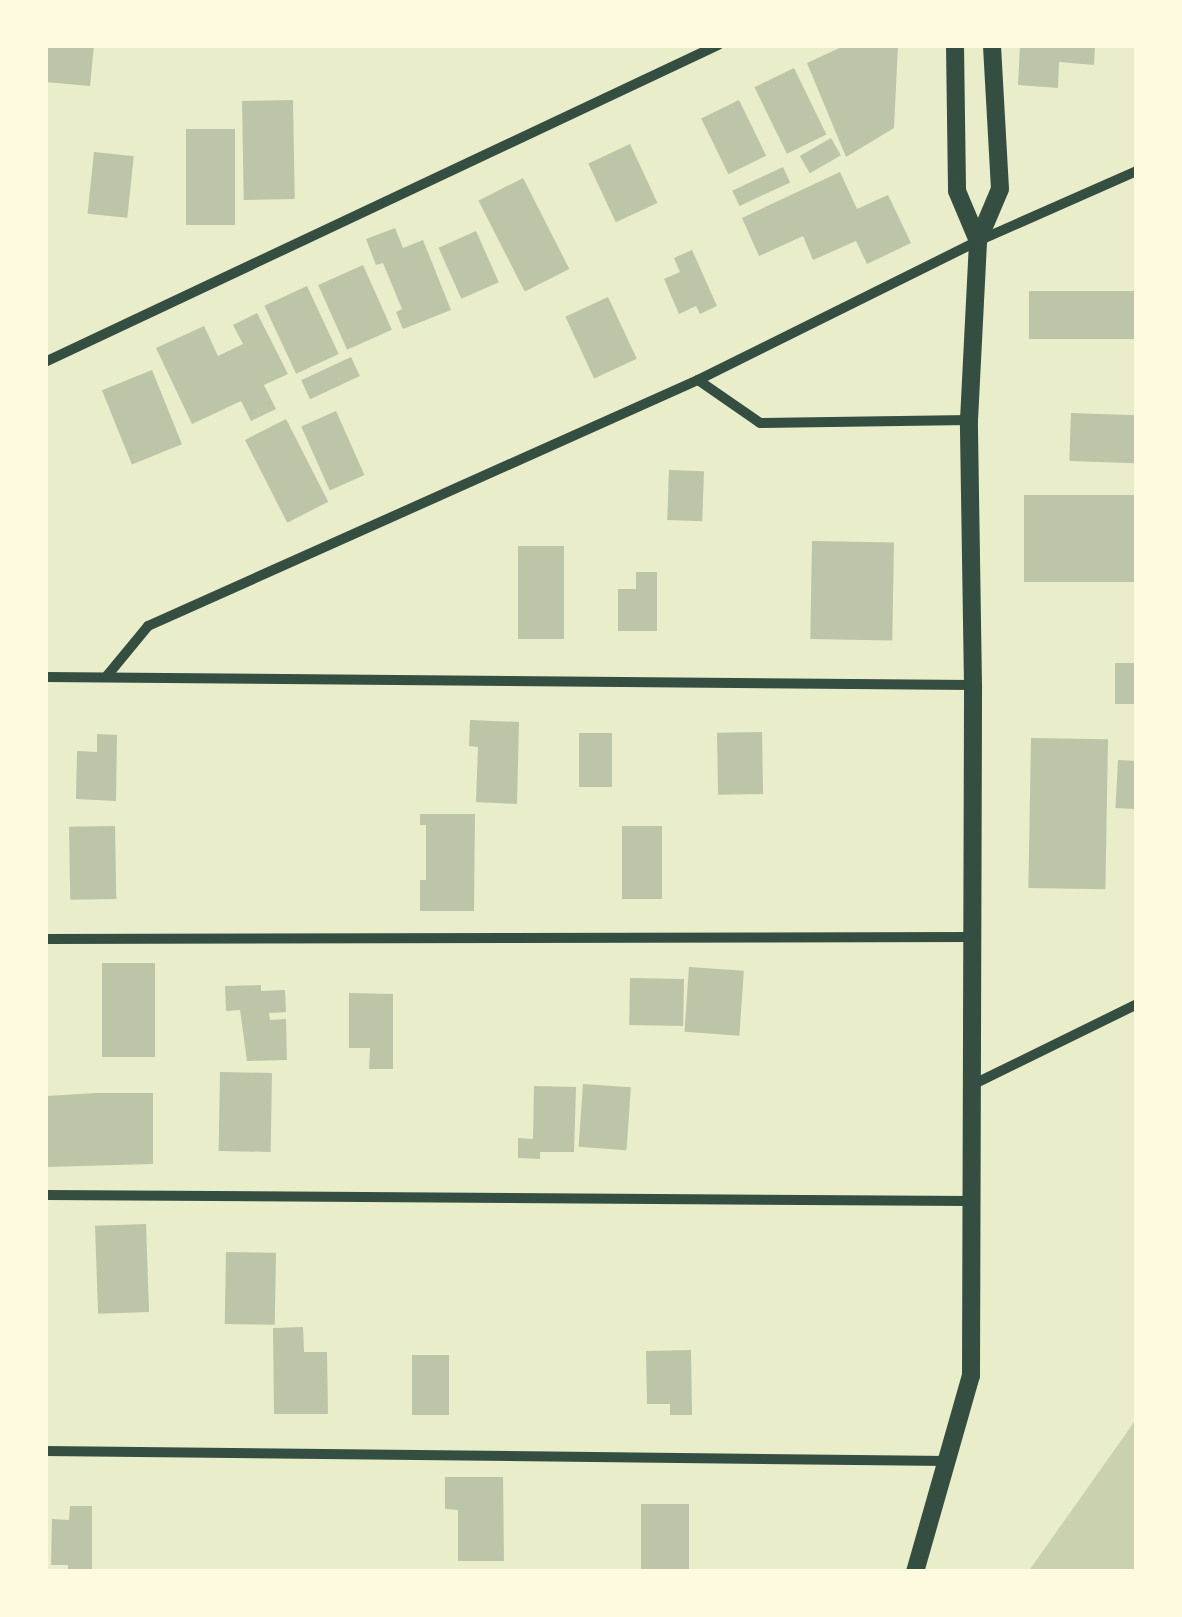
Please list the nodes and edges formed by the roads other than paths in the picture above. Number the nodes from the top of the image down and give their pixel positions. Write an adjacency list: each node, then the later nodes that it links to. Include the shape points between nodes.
1 (718, 45): 6 (street)
2 (955, 45): 5 (street, via 957,191)
3 (992, 45): 5 (street, via 1000,189)
4 (1137, 171): 5 (street)
5 (978, 242): 7 (street); 8 (street)
6 (45, 362)
7 (698, 380): 8 (street, via 760,423); 9 (street, via 148,626)
8 (968, 420): 11 (street)
9 (106, 676): 10 (street); 11 (street)
10 (45, 678)
11 (973, 685): 12 (street)
12 (972, 938): 13 (street); 15 (street)
13 (45, 939)
14 (1137, 1004): 15 (street)
15 (972, 1085): 17 (street)
16 (45, 1195): 17 (street)
17 (970, 1201): 19 (street, via 971,1376)
18 (45, 1451): 19 (street)
19 (948, 1462): 20 (street)
20 (915, 1572)

